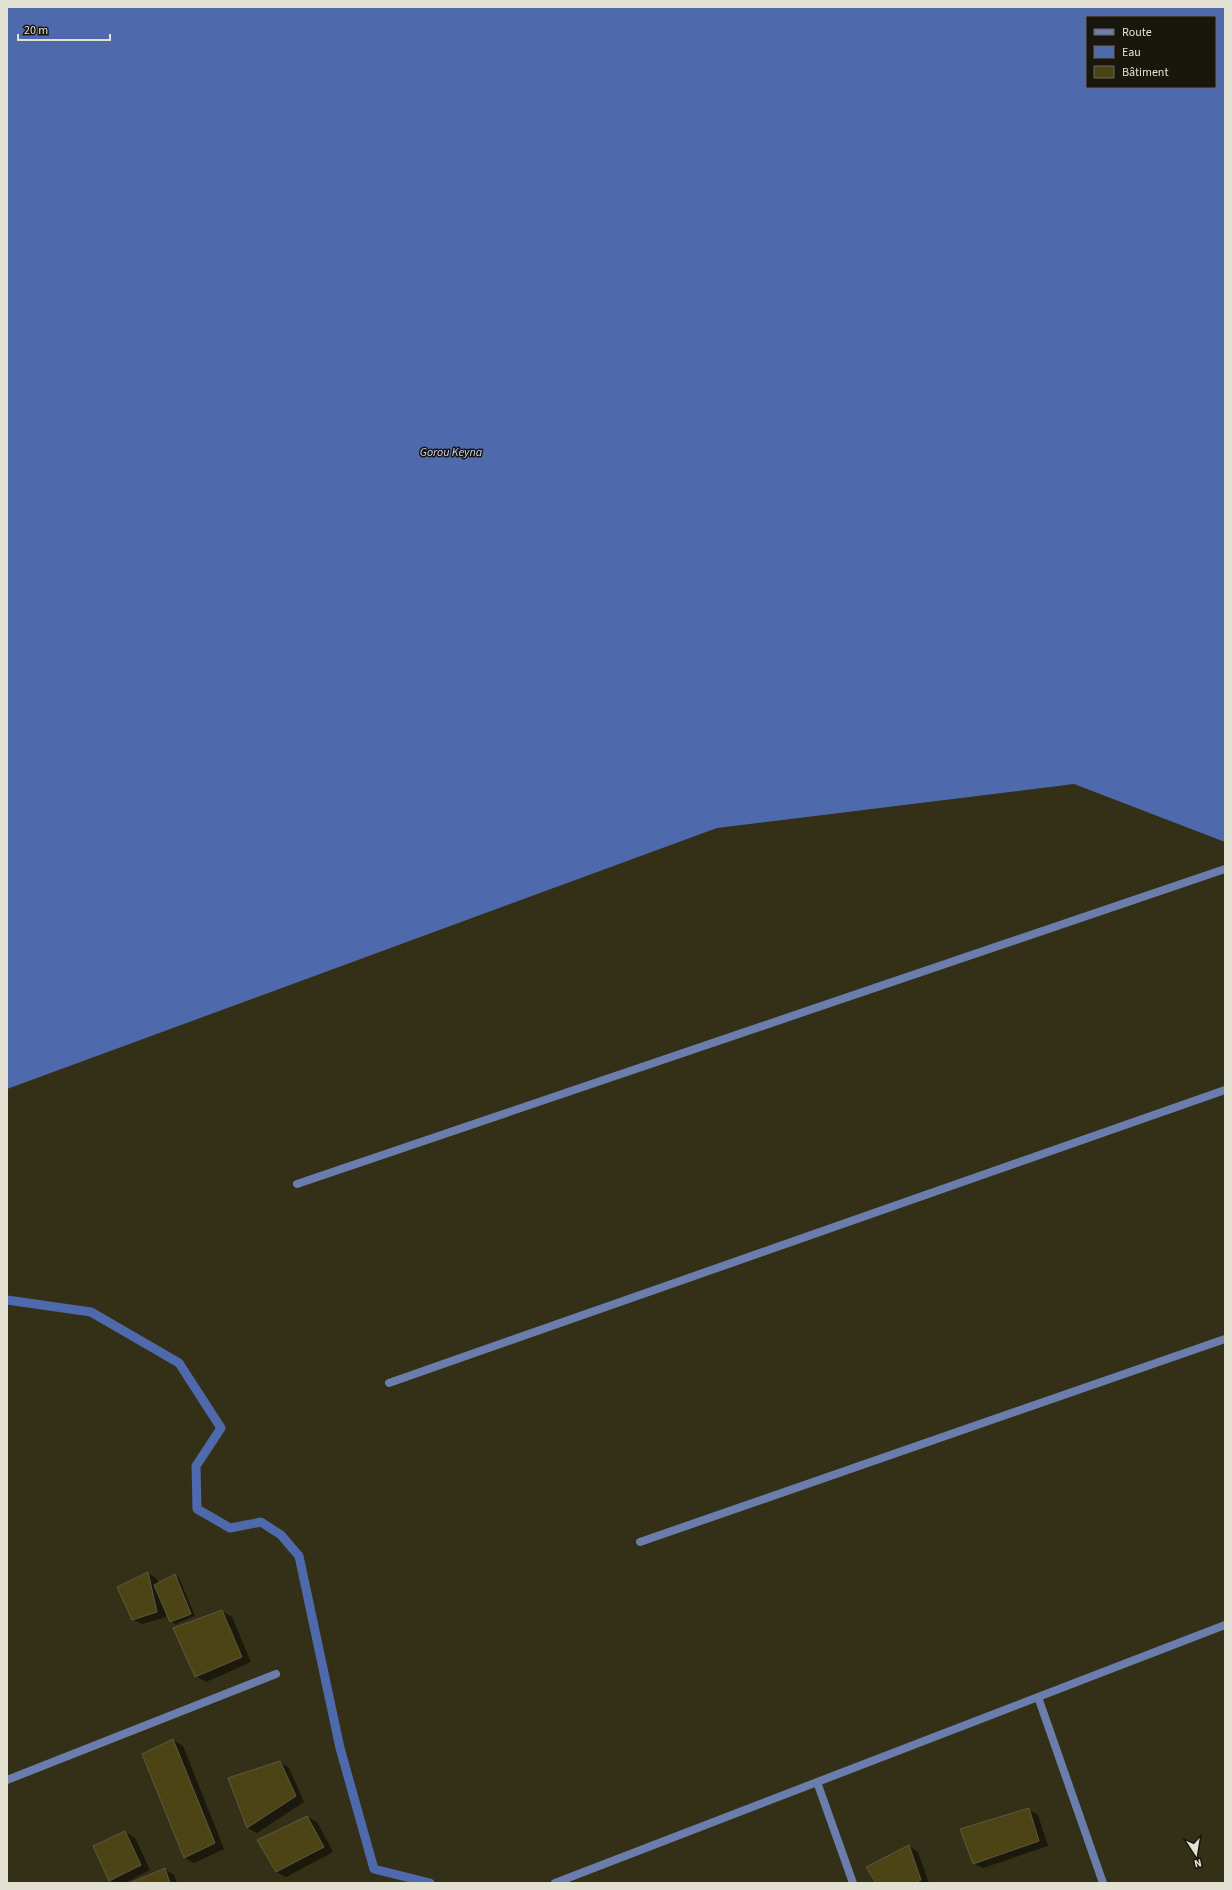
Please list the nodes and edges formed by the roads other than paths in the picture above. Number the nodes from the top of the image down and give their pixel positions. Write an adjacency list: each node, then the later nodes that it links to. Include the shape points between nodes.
1 (1225, 869): 3 (street)
2 (1225, 1090): 5 (street)
3 (297, 1184)
4 (1225, 1339): 6 (street)
5 (389, 1383)
6 (640, 1542)
7 (1225, 1625): 9 (street)
8 (276, 1674): 10 (street)
9 (1038, 1697): 11 (street); 14 (street)
10 (7, 1780)
11 (817, 1782): 12 (street); 13 (street)
12 (555, 1883)
13 (853, 1883)
14 (1103, 1883)

